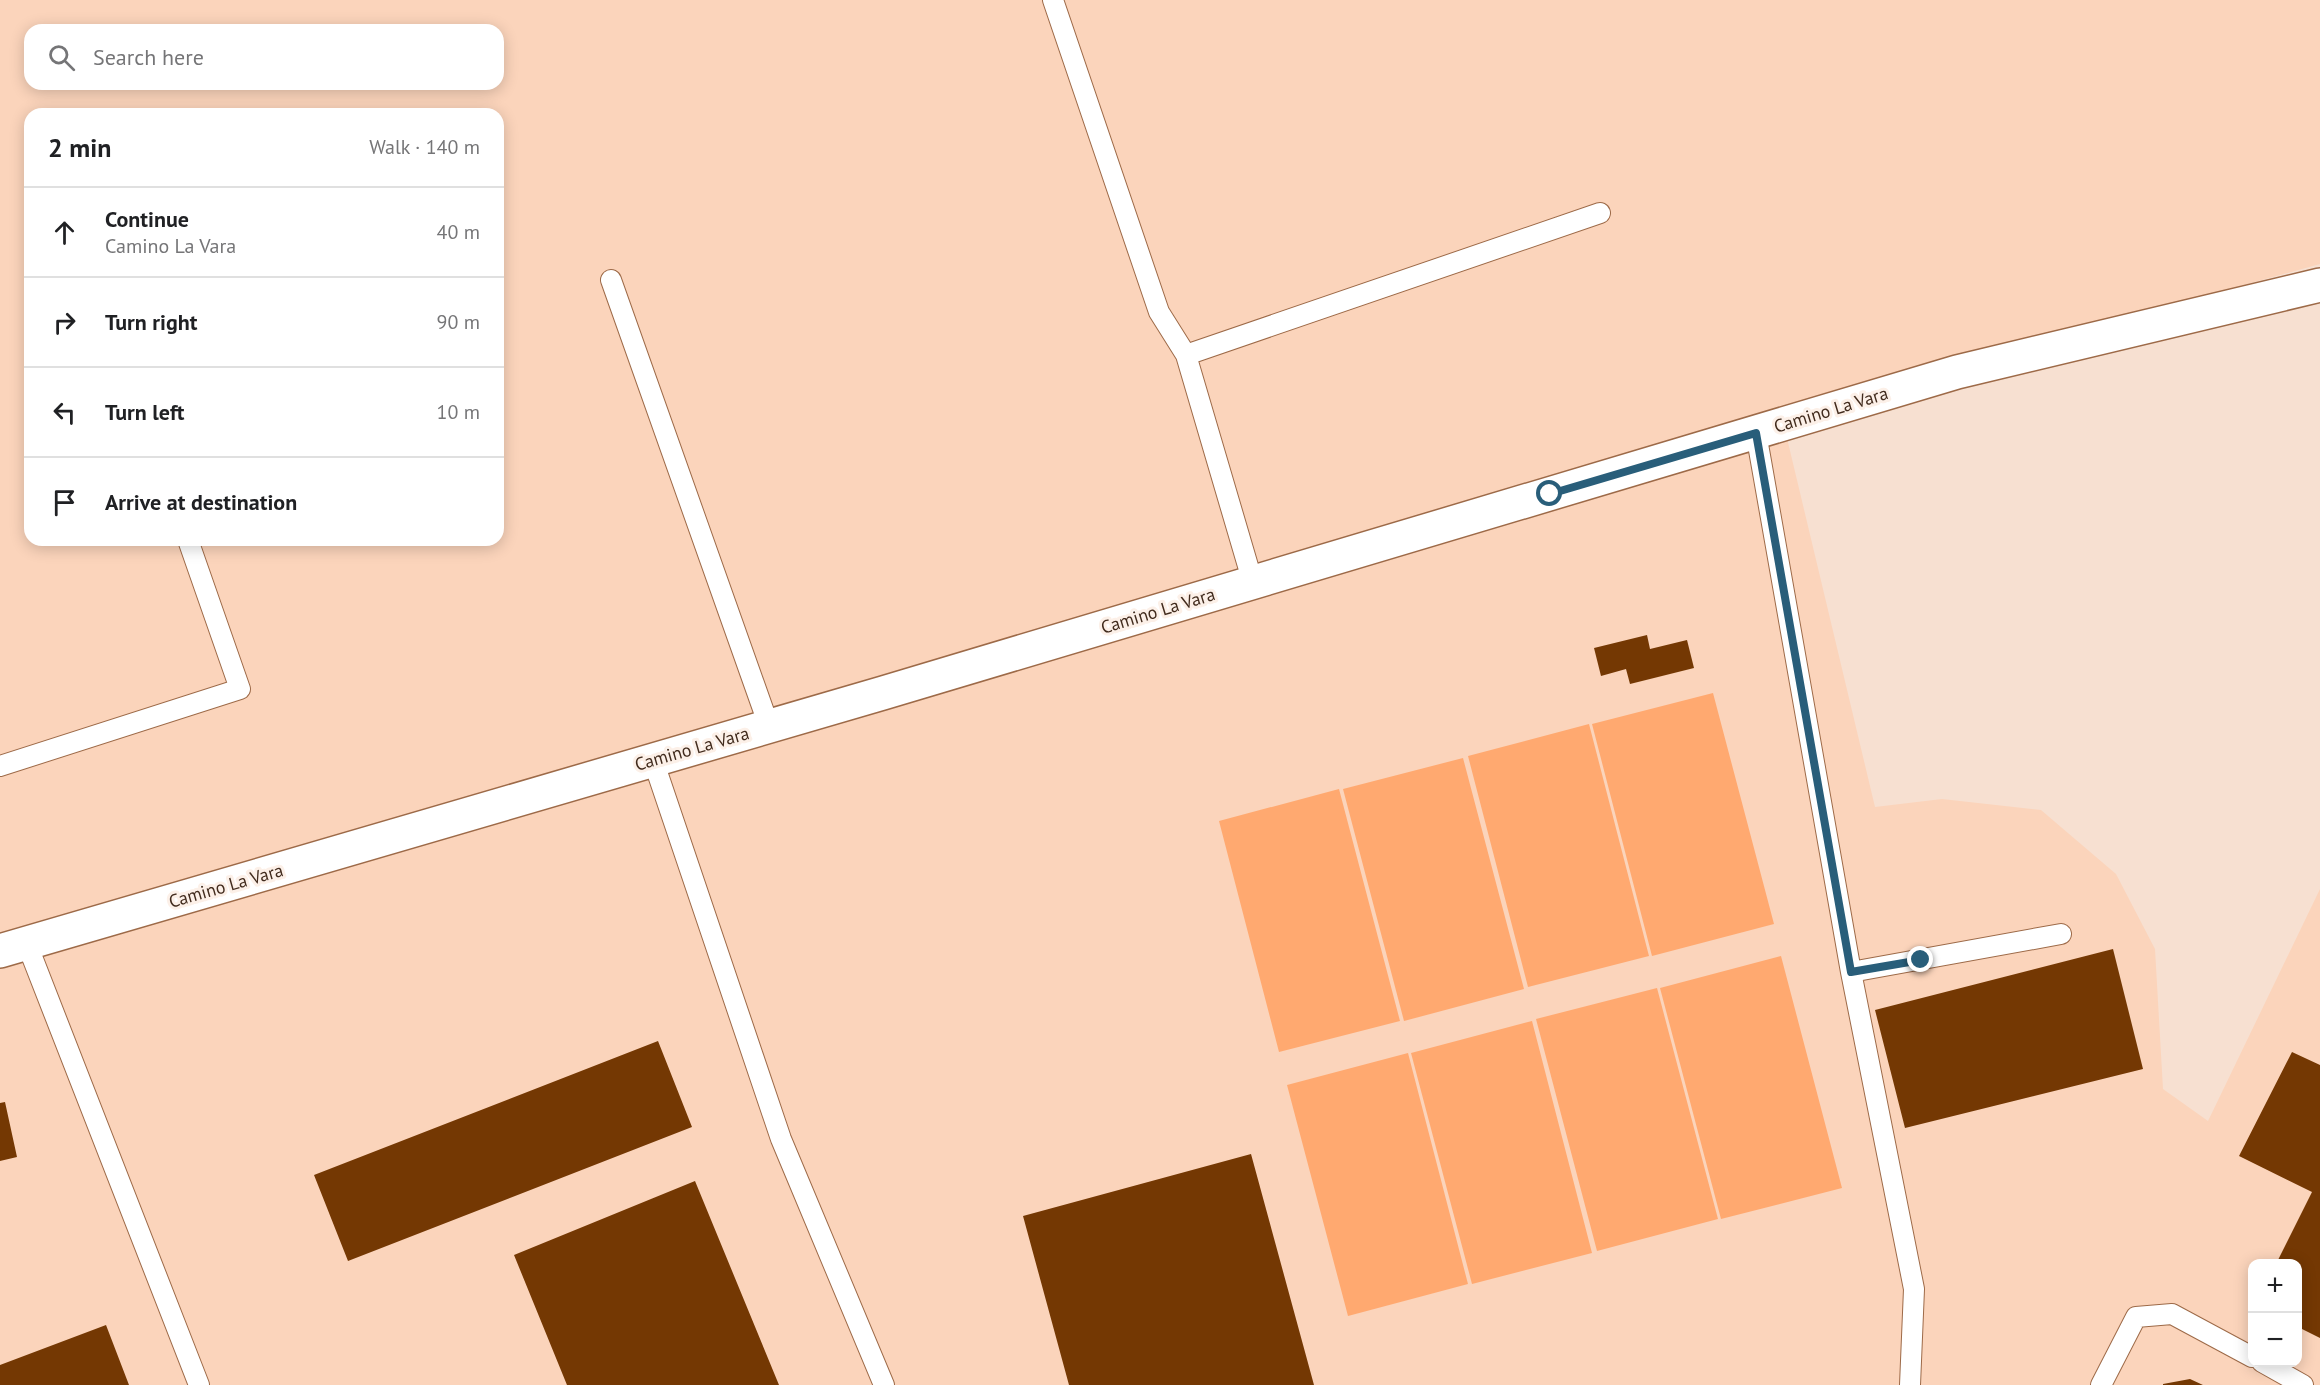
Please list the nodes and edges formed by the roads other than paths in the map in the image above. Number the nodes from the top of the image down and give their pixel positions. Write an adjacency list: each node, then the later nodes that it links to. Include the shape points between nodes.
1 (1053, 0): 5 (lane, via 1159,312)
2 (1600, 213): 5 (lane)
3 (611, 280): 9 (lane)
4 (2320, 285): 6 (street, Camino La Vara, via 1957,372)
5 (1186, 355): 8 (lane)
6 (1756, 433): 8 (street, Camino La Vara); 14 (lane)
7 (190, 546): 11 (lane, via 240,689)
8 (1253, 583): 9 (street, Camino La Vara)
9 (769, 726): 10 (street, Camino La Vara)
10 (653, 760): 13 (street, Camino La Vara); 18 (lane, via 781,1139)
11 (0, 766)
12 (2061, 934): 14 (lane)
13 (13, 948): 17 (lane)
14 (1851, 972): 19 (lane, via 1914,1289)
15 (2248, 1354): 20 (lane, via 2172,1314 2136,1317)
16 (2271, 1367): 21 (lane)
17 (199, 1385)
18 (884, 1385)
19 (1910, 1385)
20 (2101, 1385)
21 (2303, 1385)

